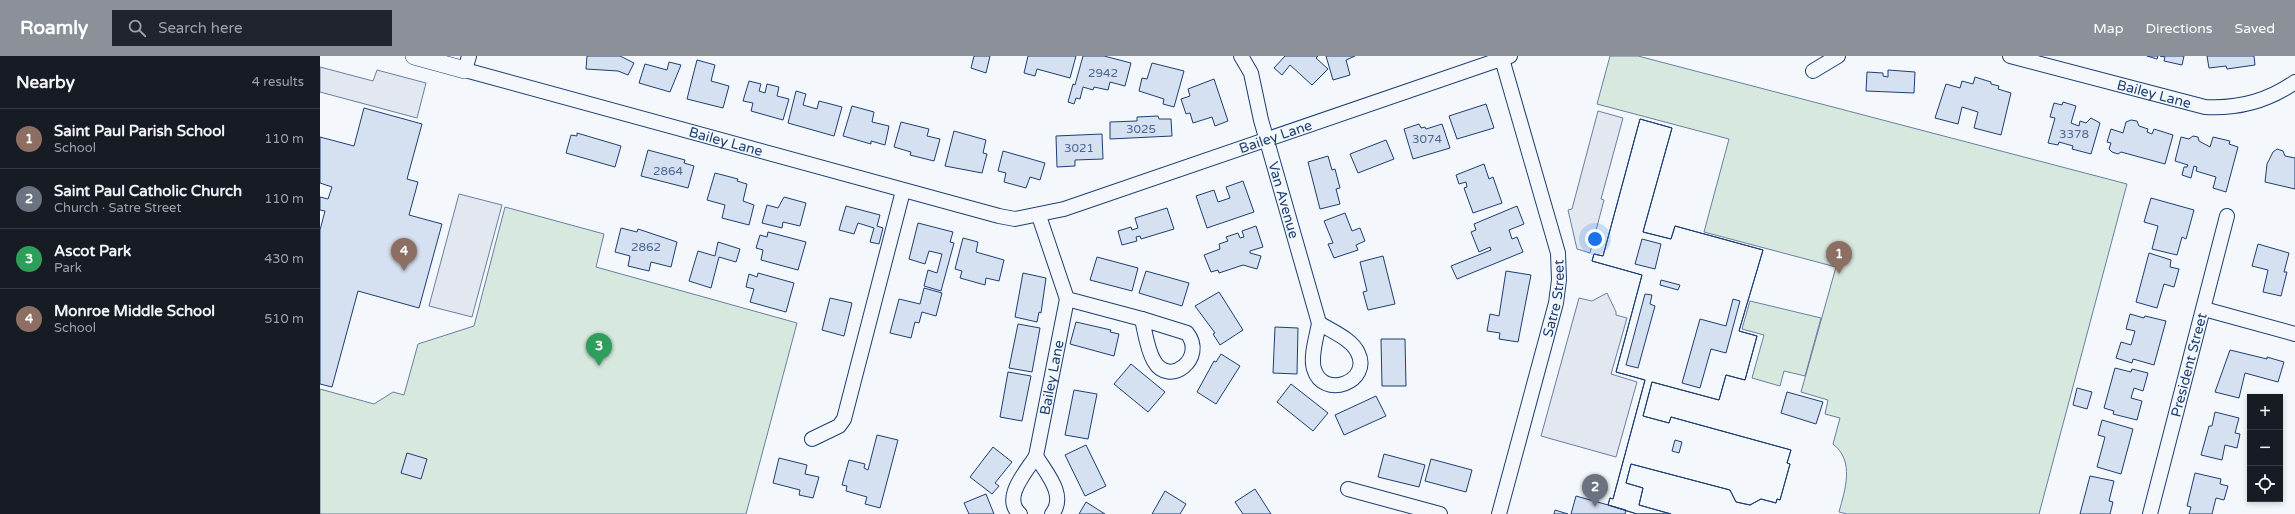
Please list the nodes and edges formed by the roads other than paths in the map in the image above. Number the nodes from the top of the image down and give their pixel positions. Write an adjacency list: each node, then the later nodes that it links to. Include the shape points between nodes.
1 (414, 56): 7 (street, Bailey Lane)
2 (1241, 56): 10 (street, Van Avenue, via 1251,73)
3 (1838, 56): 8 (street)
4 (2010, 56): 6 (street, Bailey Lane)
5 (1506, 57): 10 (street, Bailey Lane); 25 (street, Satre Street, via 1557,250 1560,280)
6 (2028, 58): 9 (street, Bailey Lane, via 2205,107 2253,103 2272,96)
7 (467, 63): 11 (street, Bailey Lane)
8 (1812, 71)
9 (2295, 82)
10 (1267, 140): 12 (street, Bailey Lane); 17 (street, Van Avenue)
11 (904, 191): 12 (street, Bailey Lane, via 1015,219); 19 (street, via 844,419 839,426)
12 (1039, 216): 14 (street, Bailey Lane)
13 (2227, 216): 15 (street, President Street)
14 (1067, 299): 16 (street); 20 (street, Bailey Lane)
15 (2204, 309): 18 (street); 26 (street, President Street)
16 (1142, 319)
17 (1319, 323)
18 (2295, 334)
19 (812, 439)
20 (1036, 456): 22 (street, via 1013,496 1013,505); 23 (street, via 1058,494 1057,507)
21 (1348, 489): 24 (street)
22 (1020, 514)
23 (1052, 514)
24 (1440, 514)
25 (1499, 514)
26 (2150, 514)

